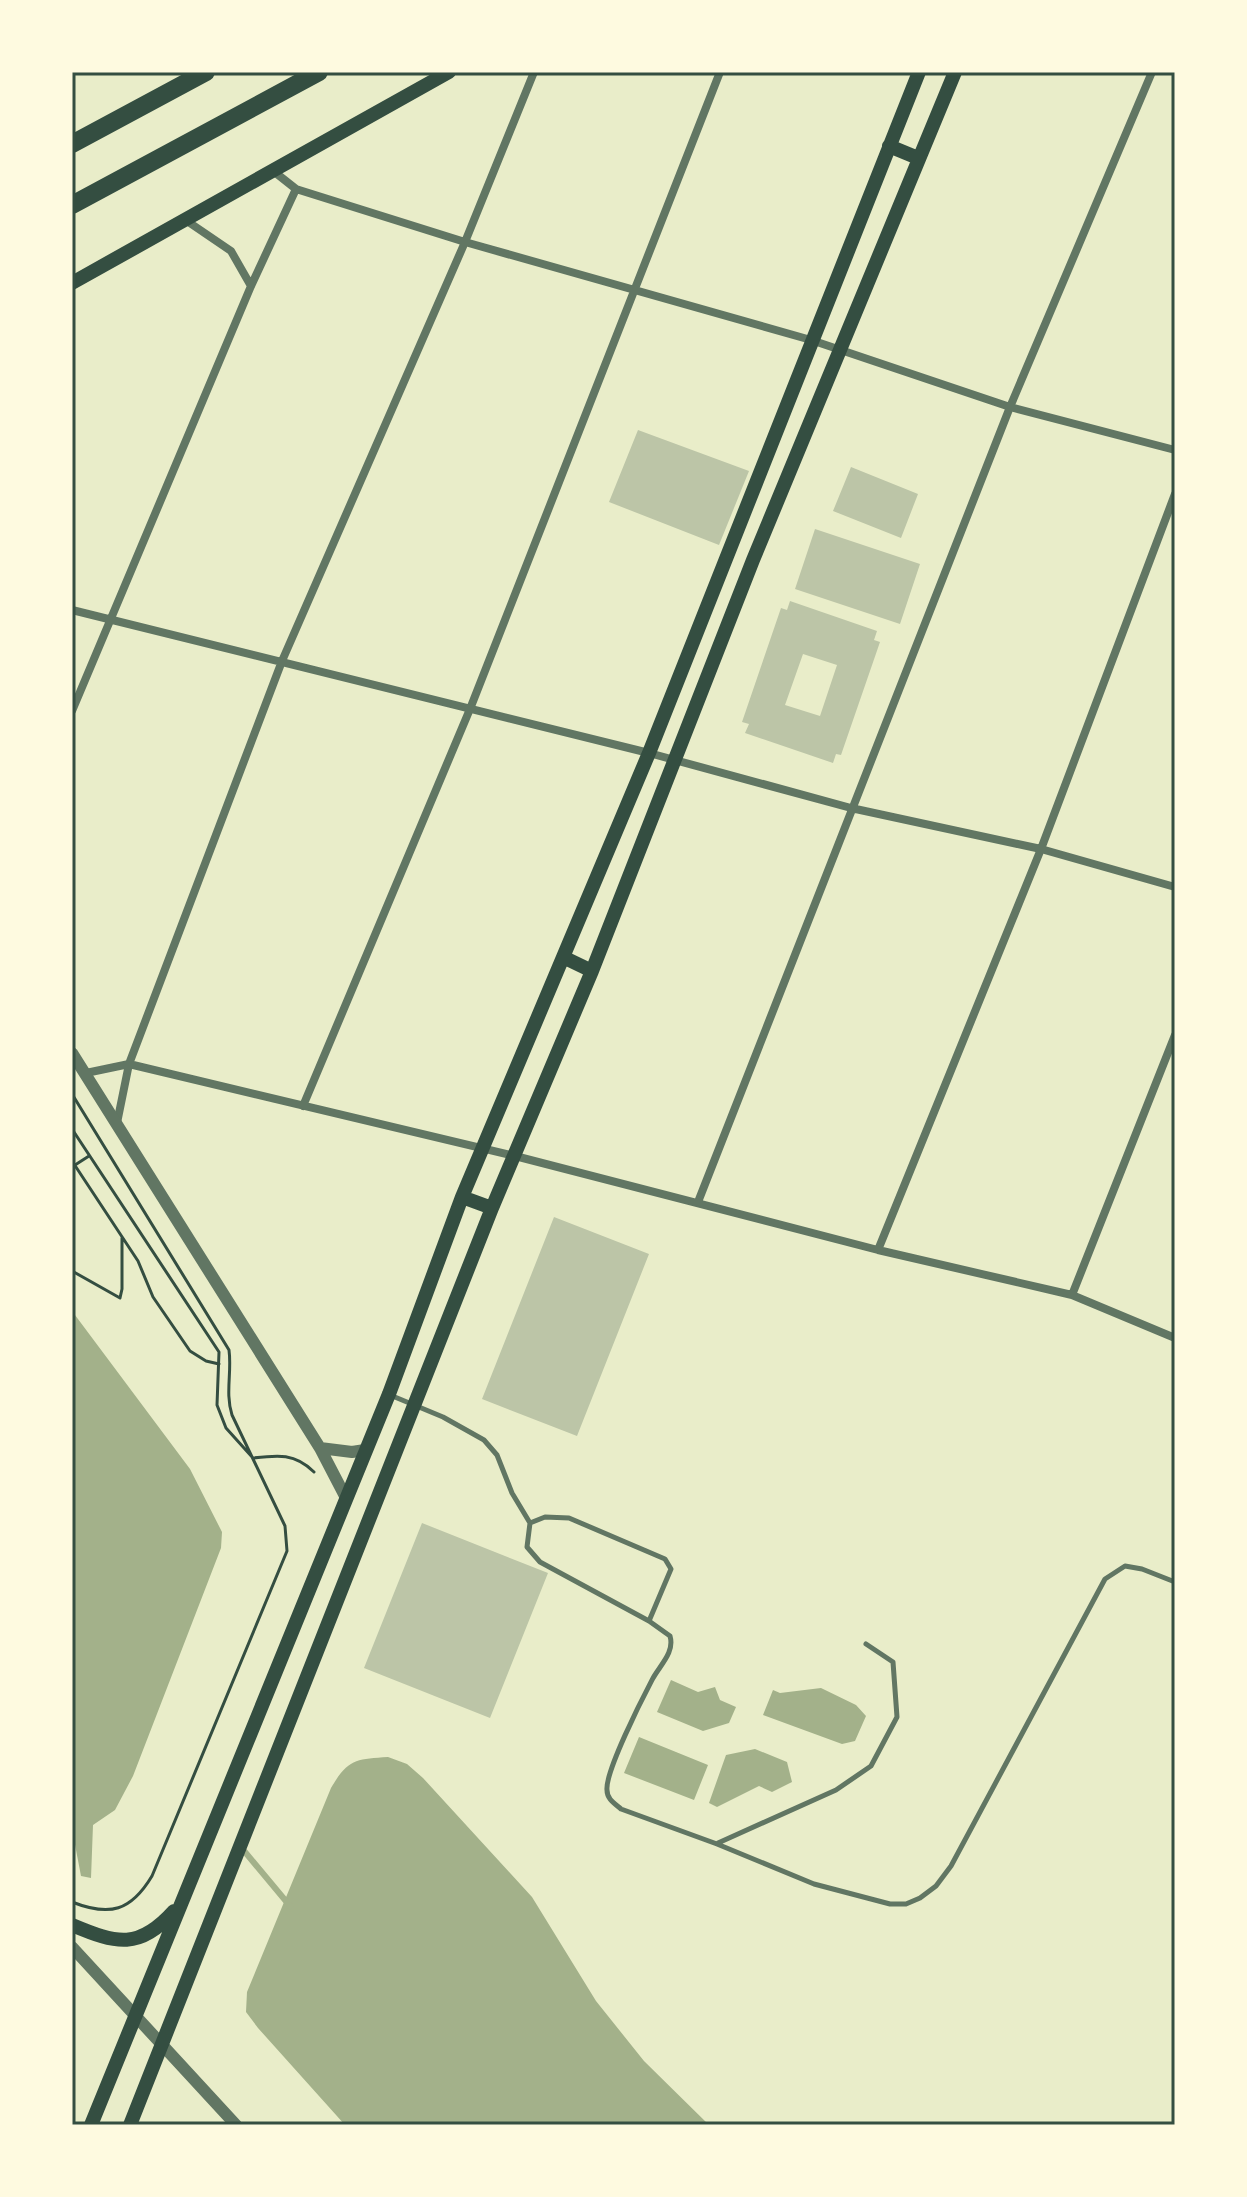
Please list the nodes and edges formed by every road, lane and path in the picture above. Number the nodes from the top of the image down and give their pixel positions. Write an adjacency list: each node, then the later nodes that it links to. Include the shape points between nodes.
1 (206, 72): 9 (highway)
2 (319, 72): 14 (highway)
3 (449, 72): 12 (main road)
4 (534, 72): 16 (street)
5 (720, 72): 19 (street)
6 (919, 72): 10 (main road)
7 (955, 72): 11 (main road)
8 (1152, 72): 22 (street)
9 (72, 144)
10 (889, 146): 11 (main road); 20 (main road)
11 (918, 158): 21 (main road)
12 (272, 170): 13 (street); 15 (main road)
13 (296, 189): 16 (street); 18 (street)
14 (72, 205)
15 (183, 219): 17 (main road); 18 (street, via 231,251)
16 (465, 242): 19 (street); 29 (street)
17 (72, 283)
18 (251, 286): 28 (street)
19 (636, 291): 20 (street); 30 (street)
20 (811, 340): 21 (street); 25 (main road)
21 (841, 351): 22 (street); 26 (main road)
22 (1010, 407): 23 (street); 34 (street)
23 (1175, 450)
24 (1175, 494): 35 (street)
25 (728, 551): 26 (main road); 32 (main road)
26 (753, 560): 33 (main road)
27 (72, 610): 28 (street)
28 (110, 621): 29 (street); 31 (street)
29 (282, 661): 30 (street); 41 (street)
30 (470, 709): 32 (street); 44 (street)
31 (72, 711)
32 (649, 753): 33 (street); 37 (main road)
33 (674, 761): 34 (street); 38 (main road)
34 (851, 808): 35 (street); 52 (street)
35 (1041, 849): 36 (street); 55 (street)
36 (1175, 887)
37 (565, 958): 38 (main road); 47 (main road)
38 (592, 971): 49 (main road)
39 (1175, 1035): 57 (street)
40 (72, 1053): 42 (street)
41 (129, 1064): 42 (street); 44 (street); 45 (street)
42 (86, 1073): 45 (street)
43 (72, 1094): 64 (path, via 229,1350 227,1399)
44 (303, 1106): 47 (street)
45 (117, 1124): 62 (street)
46 (72, 1129): 48 (path)
47 (482, 1148): 49 (street); 51 (main road)
48 (90, 1155): 50 (path); 59 (path, via 219,1352)
49 (515, 1156): 52 (street); 53 (main road)
50 (74, 1163): 54 (path)
51 (462, 1197): 53 (main road); 60 (main road)
52 (698, 1202): 55 (street)
53 (492, 1208): 61 (main road)
54 (122, 1238): 56 (path, via 120,1298); 59 (path, via 190,1351)
55 (878, 1250): 57 (street)
56 (72, 1271)
57 (1072, 1295): 58 (street)
58 (1175, 1338)
59 (219, 1364): 64 (path, via 217,1405 226,1428)
60 (389, 1394): 61 (lane); 63 (main road)
61 (416, 1405): 67 (lane, via 484,1440 497,1455); 77 (main road)
62 (320, 1448): 63 (street); 66 (street)
63 (365, 1450): 66 (main road)
64 (253, 1458): 65 (path, via 297,1458); 72 (path, via 285,1526 287,1551 147,1886 118,1908)
65 (320, 1481)
66 (346, 1498): 73 (main road)
67 (530, 1523): 69 (lane, via 527,1547 540,1562); 69 (lane, via 545,1517 569,1518 665,1559 671,1569)
68 (1175, 1582): 71 (lane, via 1125,1566 1105,1579 951,1866 920,1898 890,1904 814,1884)
69 (649, 1621): 71 (lane, via 666,1631 672,1642 611,1771 609,1798 621,1809)
70 (866, 1644): 71 (lane, via 893,1662 897,1717 871,1766 836,1790)
71 (717, 1844)
72 (72, 1902)
73 (182, 1902): 74 (main road, via 159,1928 132,1941 101,1937); 76 (main road)
74 (72, 1925)
75 (72, 1947): 76 (street)
76 (135, 2016): 77 (street); 78 (main road)
77 (162, 2046): 79 (main road); 80 (street)
78 (91, 2125)
79 (130, 2125)
80 (236, 2125)

